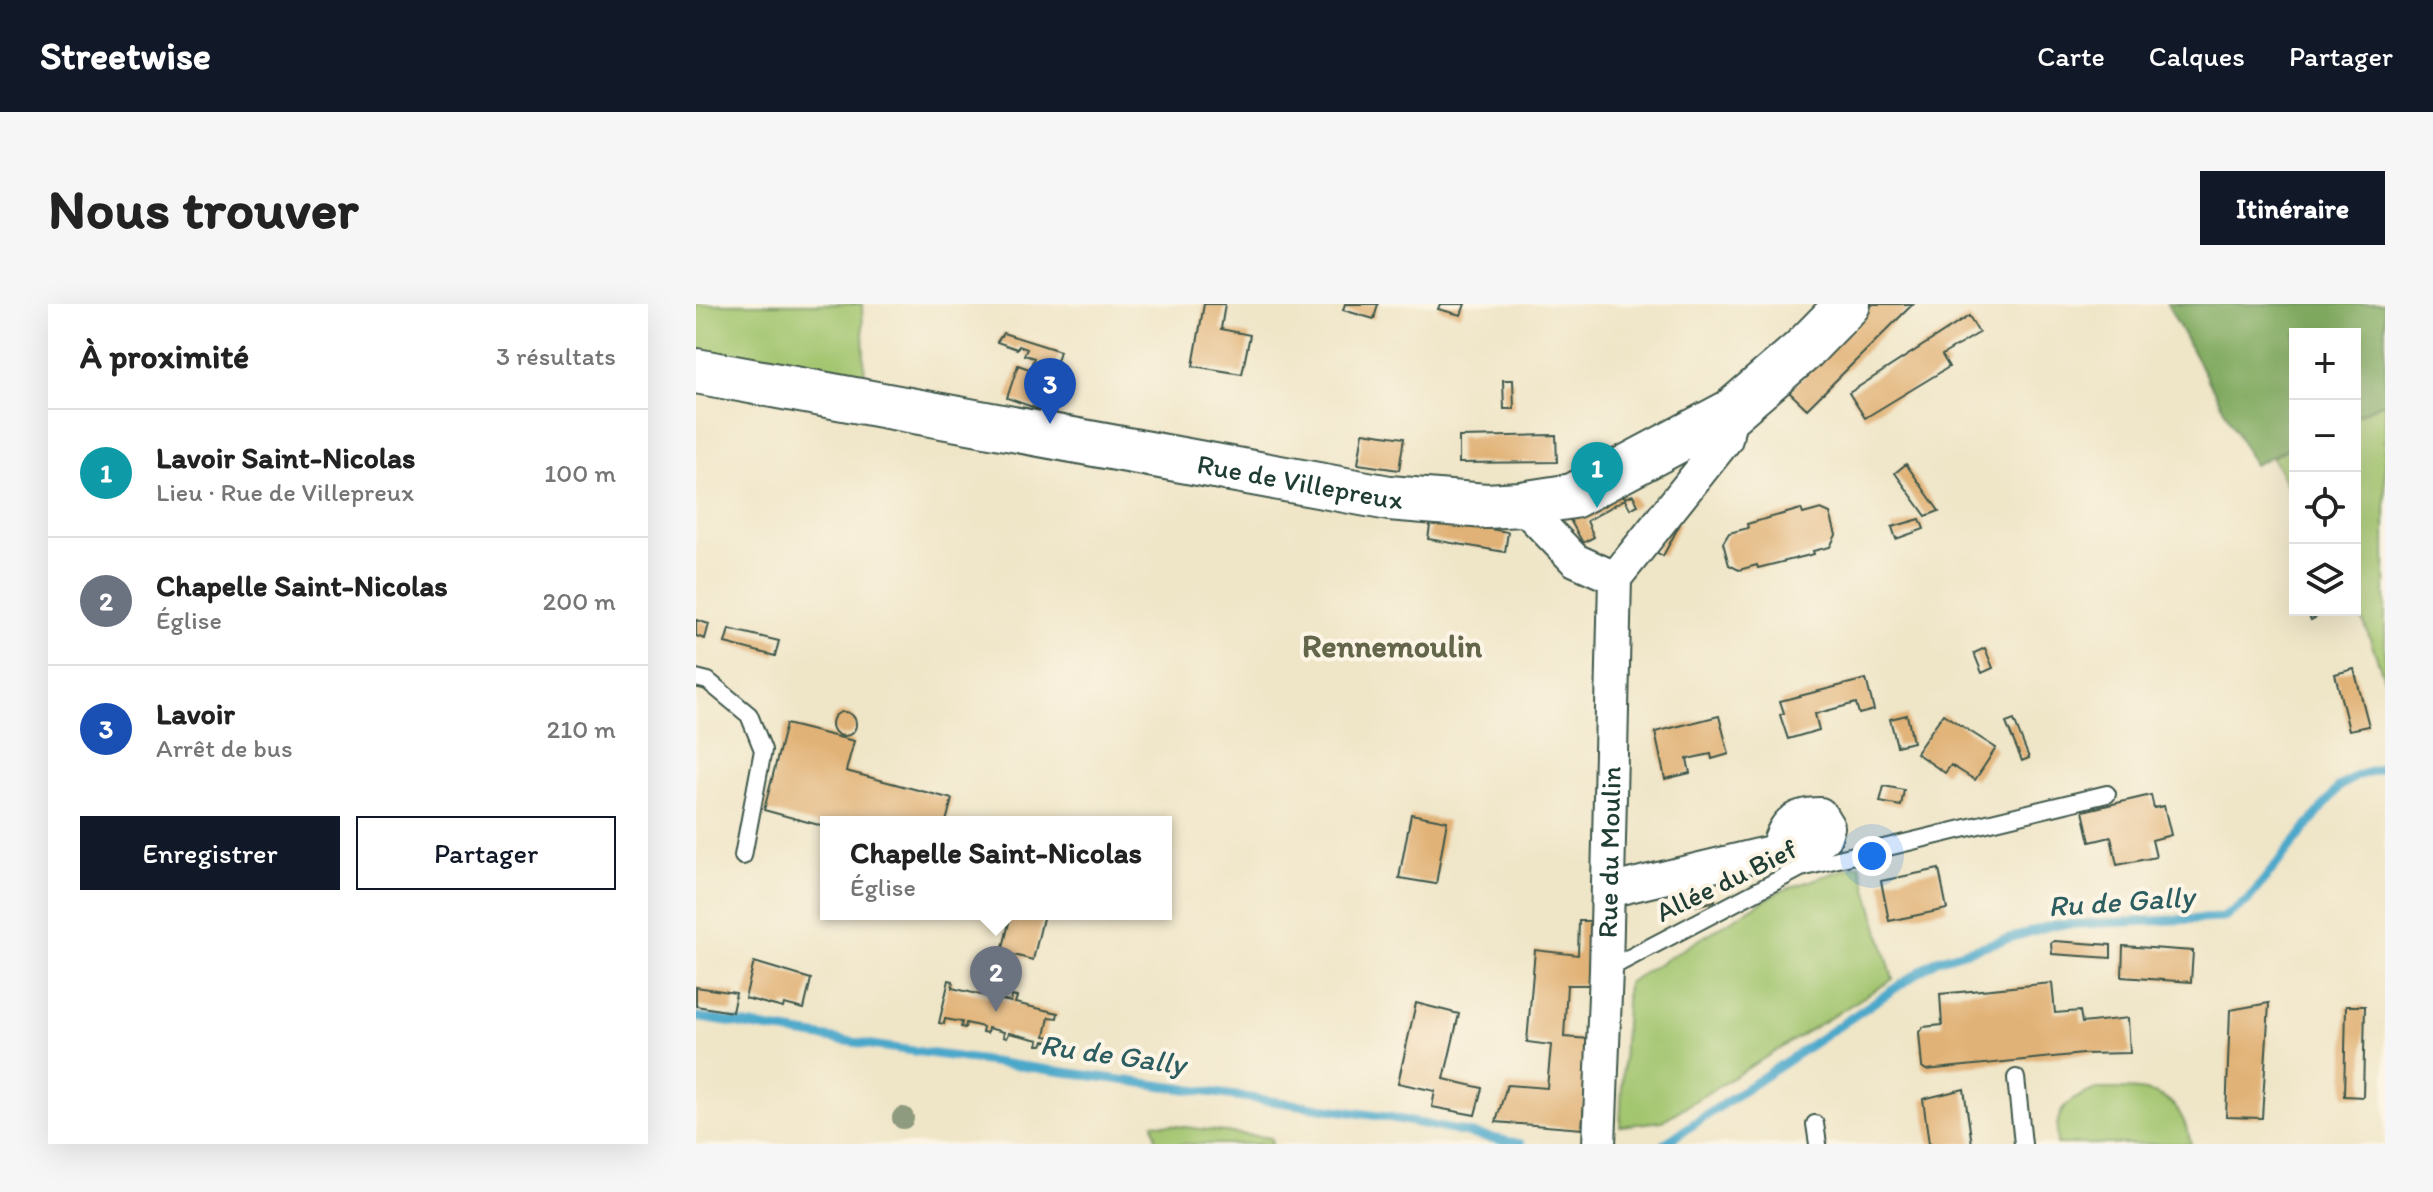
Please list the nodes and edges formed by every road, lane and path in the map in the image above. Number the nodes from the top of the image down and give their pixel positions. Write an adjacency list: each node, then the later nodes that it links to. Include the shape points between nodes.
1 (1848, 304): 3 (main road, Rue de Villepreux)
2 (696, 371): 4 (main road, Rue de Villepreux, via 1389,498)
3 (1731, 412): 4 (main road, Rue de Villepreux, via 1573,496); 5 (street, via 1726,439)
4 (1521, 504): 5 (street, via 1575,560)
5 (1615, 578): 10 (street, Rue du Moulin)
6 (696, 678): 9 (lane, via 708,681 749,715 763,750)
7 (2107, 794): 11 (lane, Allée du Bief, via 1801,868)
8 (1776, 851): 10 (street)
9 (743, 856)
10 (1608, 891): 11 (street, Rue du Moulin)
11 (1606, 970): 14 (street, Rue du Moulin)
12 (2016, 1078): 16 (lane)
13 (1815, 1124): 15 (lane)
14 (1600, 1136)
15 (1818, 1144)
16 (2023, 1144)

